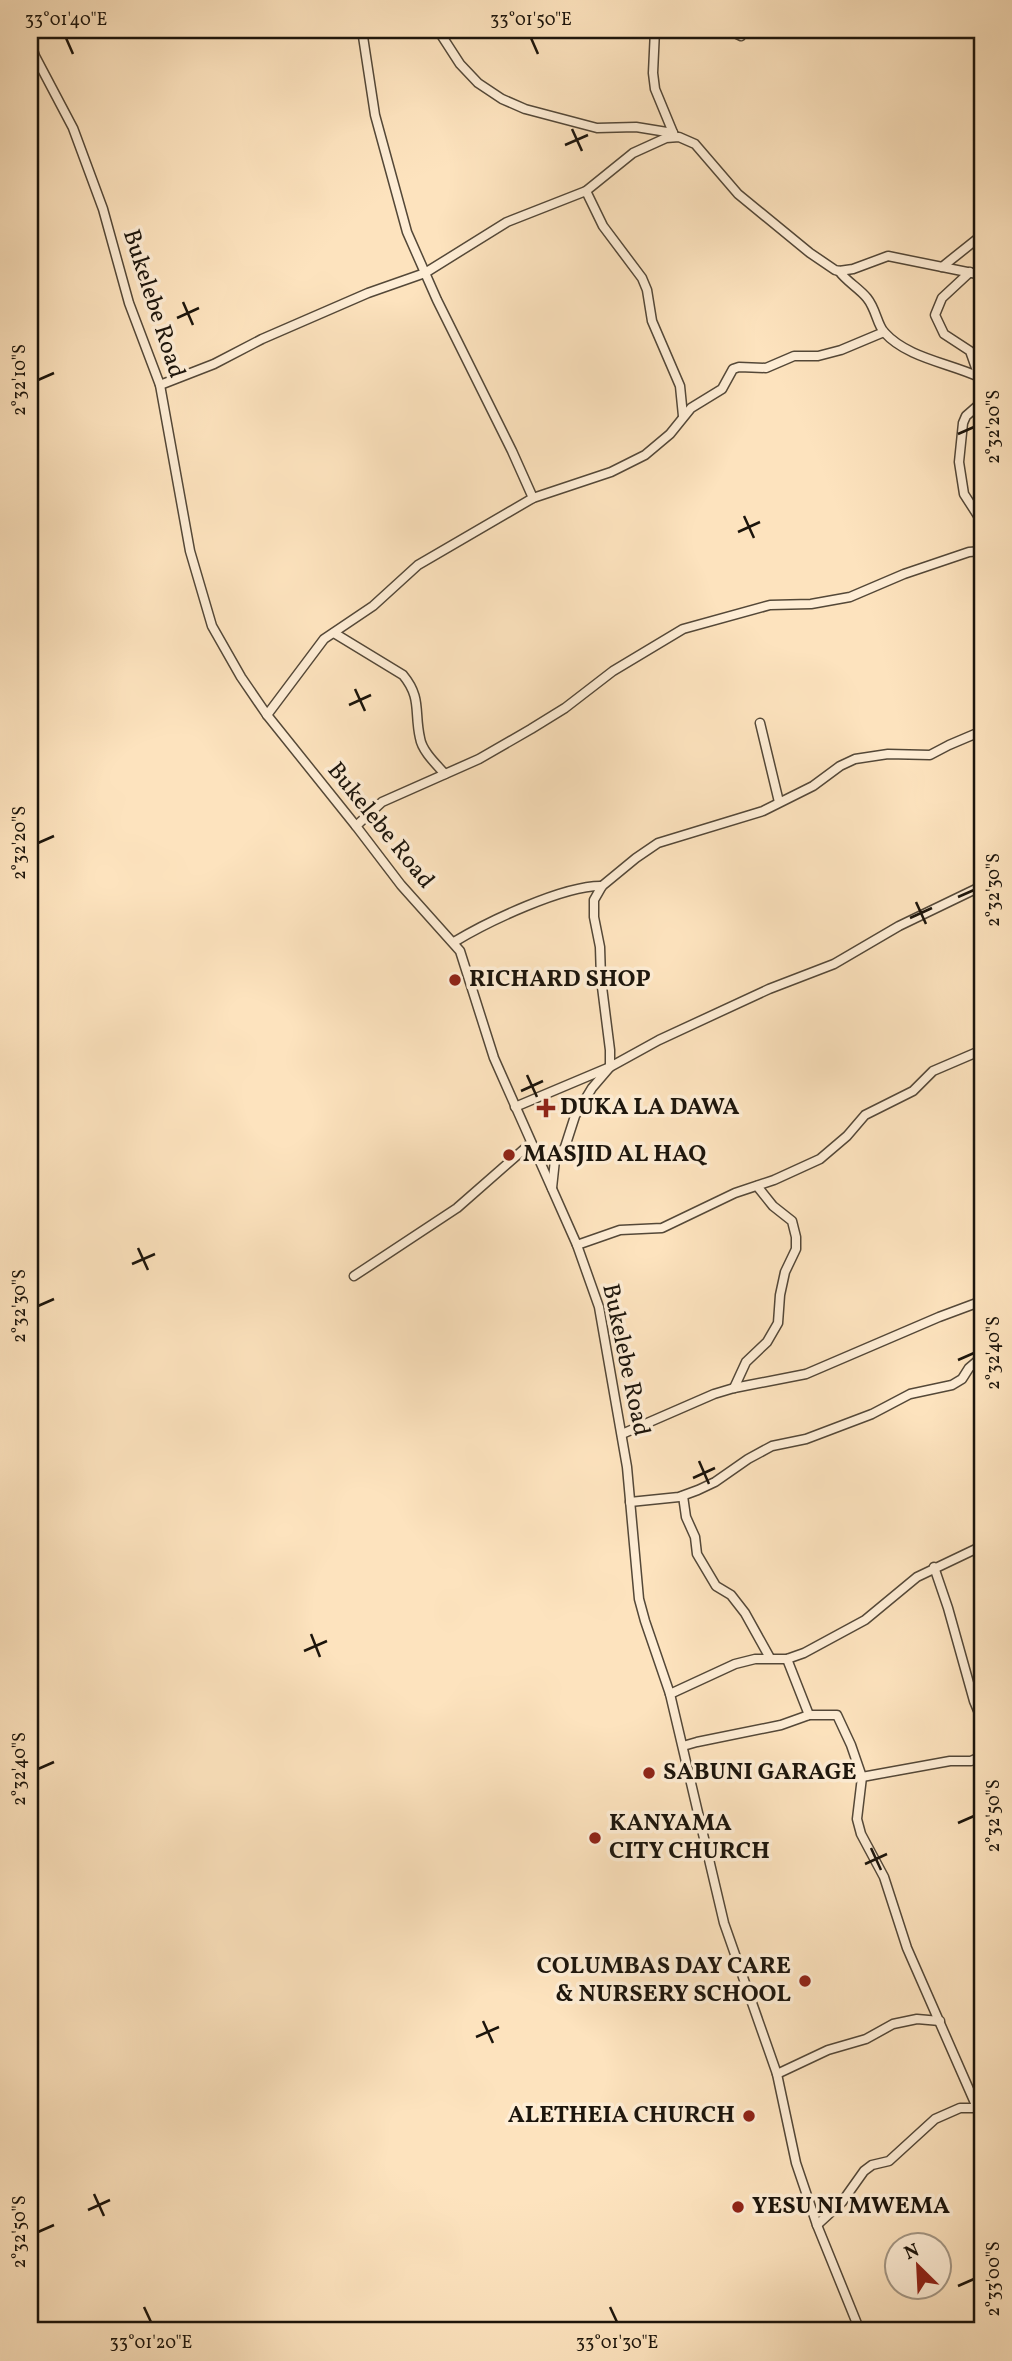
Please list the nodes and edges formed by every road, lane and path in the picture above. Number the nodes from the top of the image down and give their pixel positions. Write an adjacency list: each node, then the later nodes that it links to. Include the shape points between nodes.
1 (362, 30): 15 (street, via 386,158 407,232)
2 (438, 30): 9 (street, via 460,64 502,99 597,128 636,127)
3 (655, 30): 9 (street, via 653,73)
4 (674, 30): 5 (street)
5 (697, 30)
6 (729, 30): 7 (street)
7 (741, 36)
8 (30, 41): 19 (street, Bukelebe Road, via 74,128)
9 (674, 135): 10 (street, via 633,153); 13 (street, via 695,144 738,194)
10 (586, 191): 15 (street, via 507,222); 21 (street, via 605,230 642,278 652,321 680,386)
11 (982, 235): 12 (street)
12 (942, 267): 13 (street, via 888,256); 14 (street)
13 (839, 271): 17 (street, via 874,306)
14 (970, 272): 16 (street); 18 (street, via 942,298 935,315 944,334 970,351)
15 (425, 273): 19 (street, via 368,293); 22 (street)
16 (982, 275)
17 (884, 332): 18 (street, via 919,354); 21 (street, via 818,356 794,356 766,368 735,368 722,389)
18 (981, 381)
19 (160, 385): 26 (street, Bukelebe Road, via 203,601 222,646)
20 (982, 402): 23 (street, via 963,423 959,462 964,494)
21 (683, 416): 22 (street, via 645,455 611,472)
22 (533, 498): 25 (street, via 418,565 373,606)
23 (982, 522)
24 (982, 551): 29 (street, via 904,574 850,597 770,605 686,627 613,671 554,715 479,760)
25 (334, 633): 26 (street, via 317,646); 29 (street, via 410,684 420,738)
26 (267, 715): 31 (street, Bukelebe Road)
27 (760, 723): 30 (street)
28 (982, 731): 30 (street, via 930,755 877,754 855,759)
29 (445, 774): 31 (street, via 382,802)
30 (779, 802): 32 (street, via 658,843)
31 (356, 826): 34 (street, Bukelebe Road, via 401,885)
32 (602, 886): 34 (street, via 553,896 485,923); 36 (street, via 594,900 594,917)
33 (982, 886): 36 (street, via 834,964 769,989)
34 (454, 942): 37 (street, Bukelebe Road)
35 (982, 1050): 39 (street, via 933,1071 913,1091 864,1115 822,1157)
36 (610, 1067): 37 (street); 40 (street, via 575,1116 565,1147 555,1160)
37 (515, 1107): 38 (street, Bukelebe Road)
38 (530, 1144): 40 (street, Bukelebe Road); 42 (street, via 457,1208)
39 (757, 1186): 41 (street, via 662,1228 620,1230); 45 (street, via 792,1221 796,1249 779,1295 778,1323)
40 (552, 1189): 41 (street, Bukelebe Road)
41 (577, 1245): 46 (street, Bukelebe Road, via 599,1307)
42 (354, 1276)
43 (982, 1301): 45 (street, via 806,1374)
44 (982, 1357): 47 (street, via 952,1385 909,1394 872,1414 801,1441 772,1446)
45 (733, 1388): 46 (street)
46 (622, 1434): 48 (street, Bukelebe Road)
47 (683, 1496): 48 (street); 51 (street, via 697,1554 716,1586 731,1595 745,1613)
48 (631, 1502): 53 (street, Bukelebe Road, via 639,1599)
49 (982, 1546): 50 (street)
50 (934, 1567): 52 (street, via 854,1626); 55 (street)
51 (770, 1658): 52 (street); 53 (street, via 735,1664)
52 (787, 1659): 54 (street)
53 (670, 1694): 56 (street, Bukelebe Road)
54 (808, 1715): 56 (street, via 781,1726); 58 (street, via 836,1715)
55 (982, 1720)
56 (682, 1746): 60 (street, Bukelebe Road, via 724,1923)
57 (982, 1756): 58 (street)
58 (862, 1777): 59 (street, via 857,1819 861,1834 884,1877 907,1948)
59 (940, 2021): 60 (street, via 894,2024); 61 (street)
60 (778, 2074): 63 (street, Bukelebe Road, via 796,2163)
61 (977, 2108): 62 (street); 63 (street, via 960,2108 935,2119 889,2161 872,2165)
62 (982, 2119)
63 (817, 2225): 64 (street, Bukelebe Road)
64 (860, 2331)

